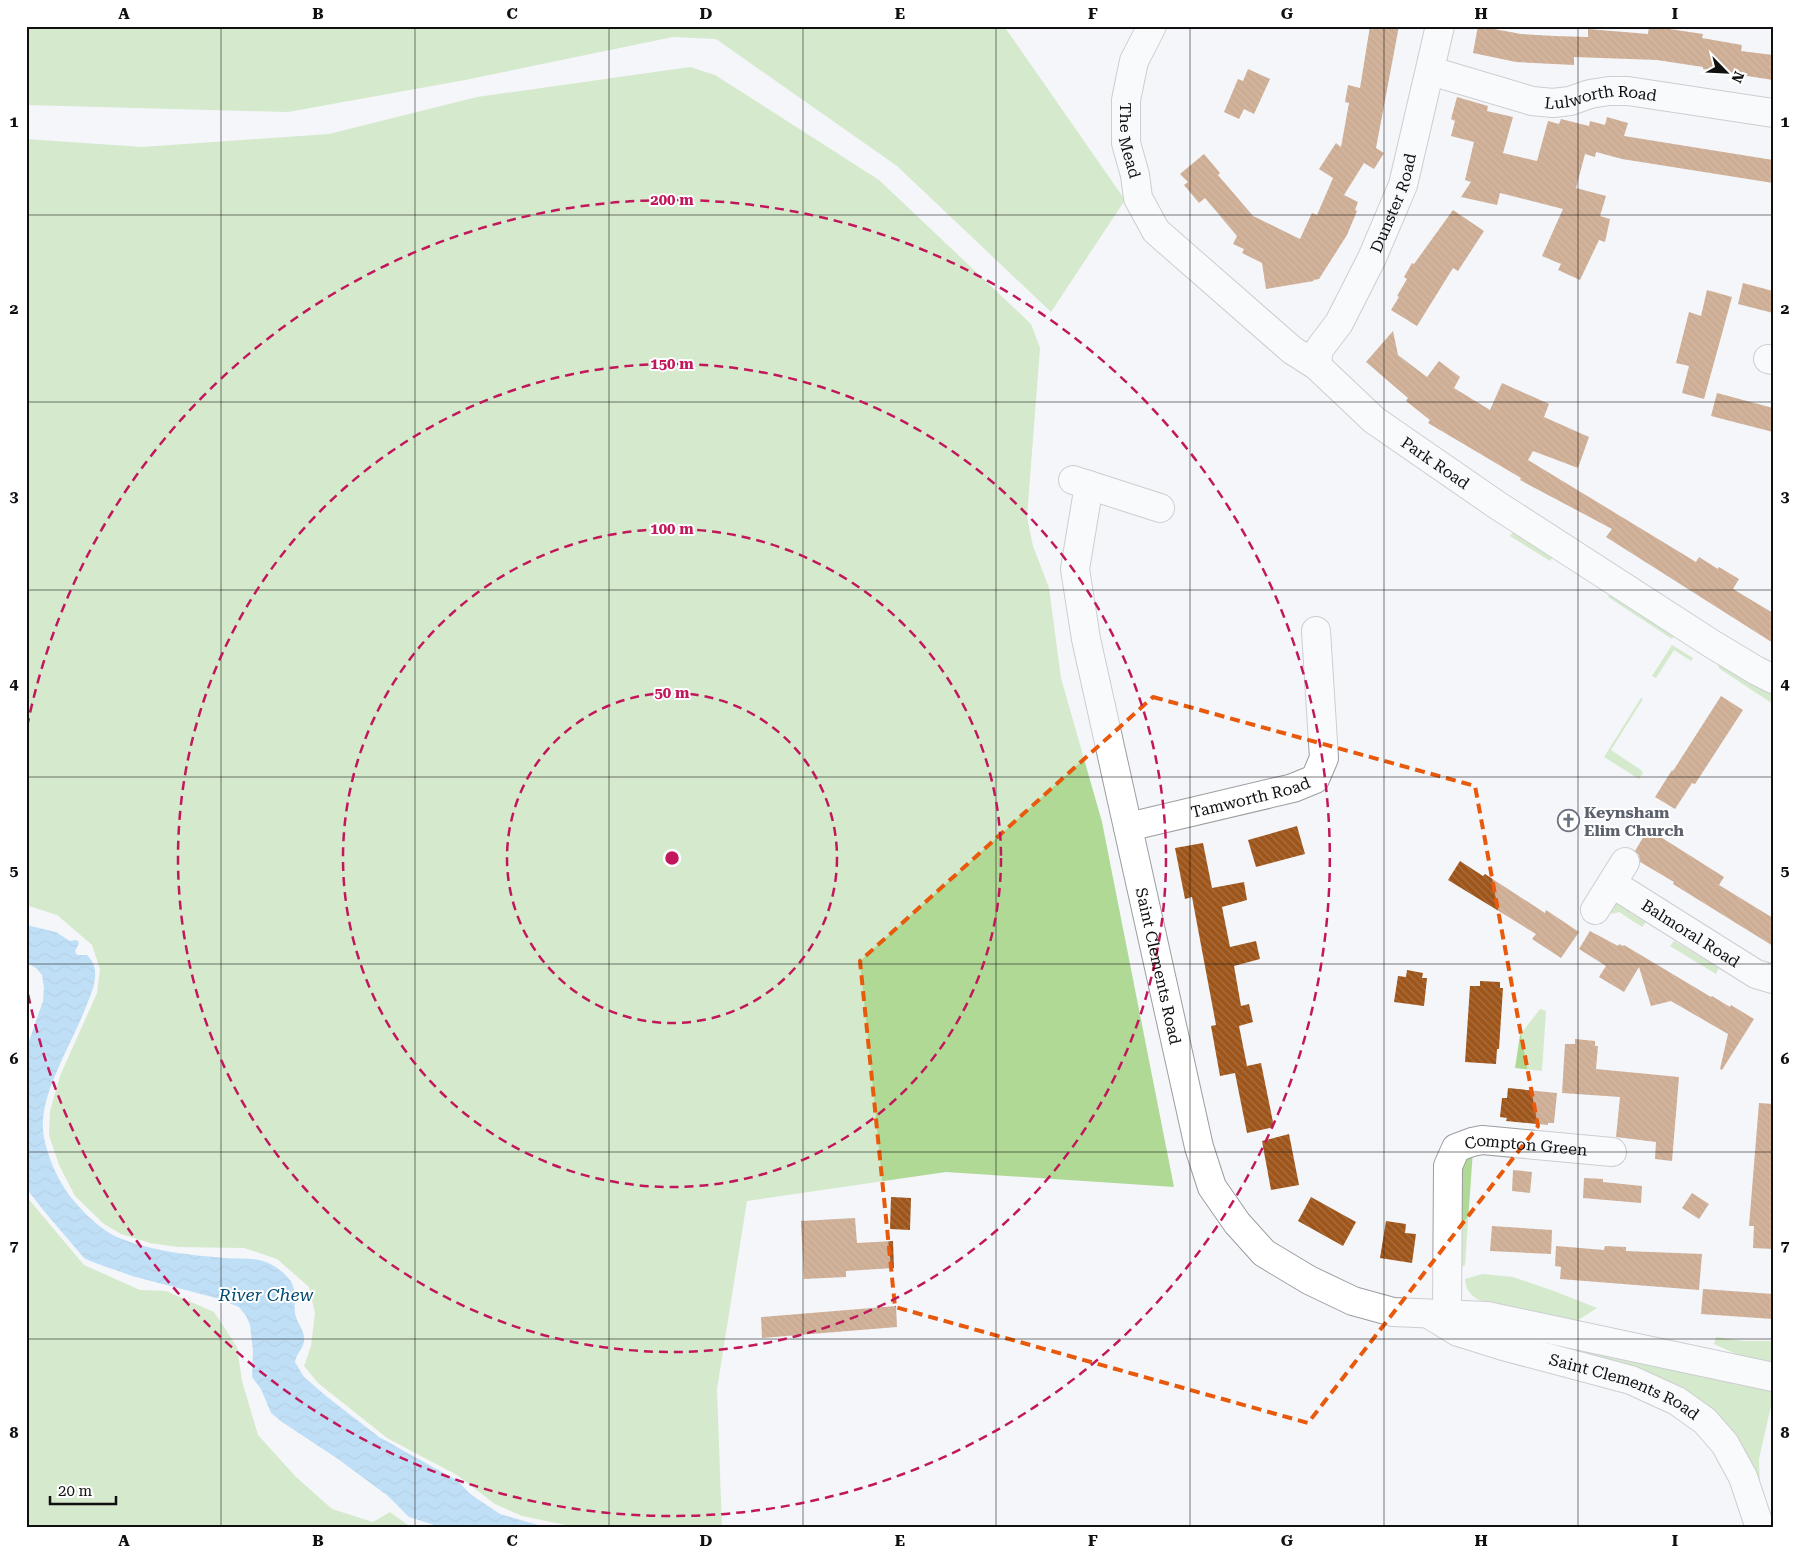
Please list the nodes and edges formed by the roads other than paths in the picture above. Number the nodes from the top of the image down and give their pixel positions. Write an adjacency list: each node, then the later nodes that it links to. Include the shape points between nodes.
1 (1152, 26): 5 (street, The Mead, via 1134,61 1126,100 1126,143)
2 (1440, 26): 3 (street, Dunster Road)
3 (1430, 71): 4 (street, Lulworth Road, via 1539,102 1570,101 1590,94 1628,91); 6 (street, Dunster Road, via 1403,185 1368,267 1339,323 1320,348)
4 (1773, 113)
5 (1138, 198): 6 (street, Park Road, via 1156,231 1292,350)
6 (1317, 366): 9 (street, Park Road, via 1374,420 1497,505 1712,644 1757,672)
7 (1160, 508): 10 (street, Saint Clements Road, via 1081,483 1076,569 1086,639)
8 (1316, 631): 10 (street, Tamworth Road, via 1324,758 1315,779 1293,788)
9 (1773, 678)
10 (1128, 827): 14 (street, Saint Clements Road, via 1198,1147 1212,1187 1237,1223 1264,1253 1309,1280 1353,1301 1393,1312)
11 (1595, 910): 12 (street, Balmoral Road, via 1619,873 1756,974)
12 (1773, 979)
13 (1612, 1152): 14 (street, Compton Green, via 1482,1140 1456,1148 1448,1166)
14 (1438, 1314): 15 (street, Saint Clements Road, via 1487,1316); 16 (street, Saint Clements Road, via 1458,1332 1630,1380 1677,1401 1705,1420 1724,1444 1743,1477)
15 (1773, 1377)
16 (1760, 1528)

